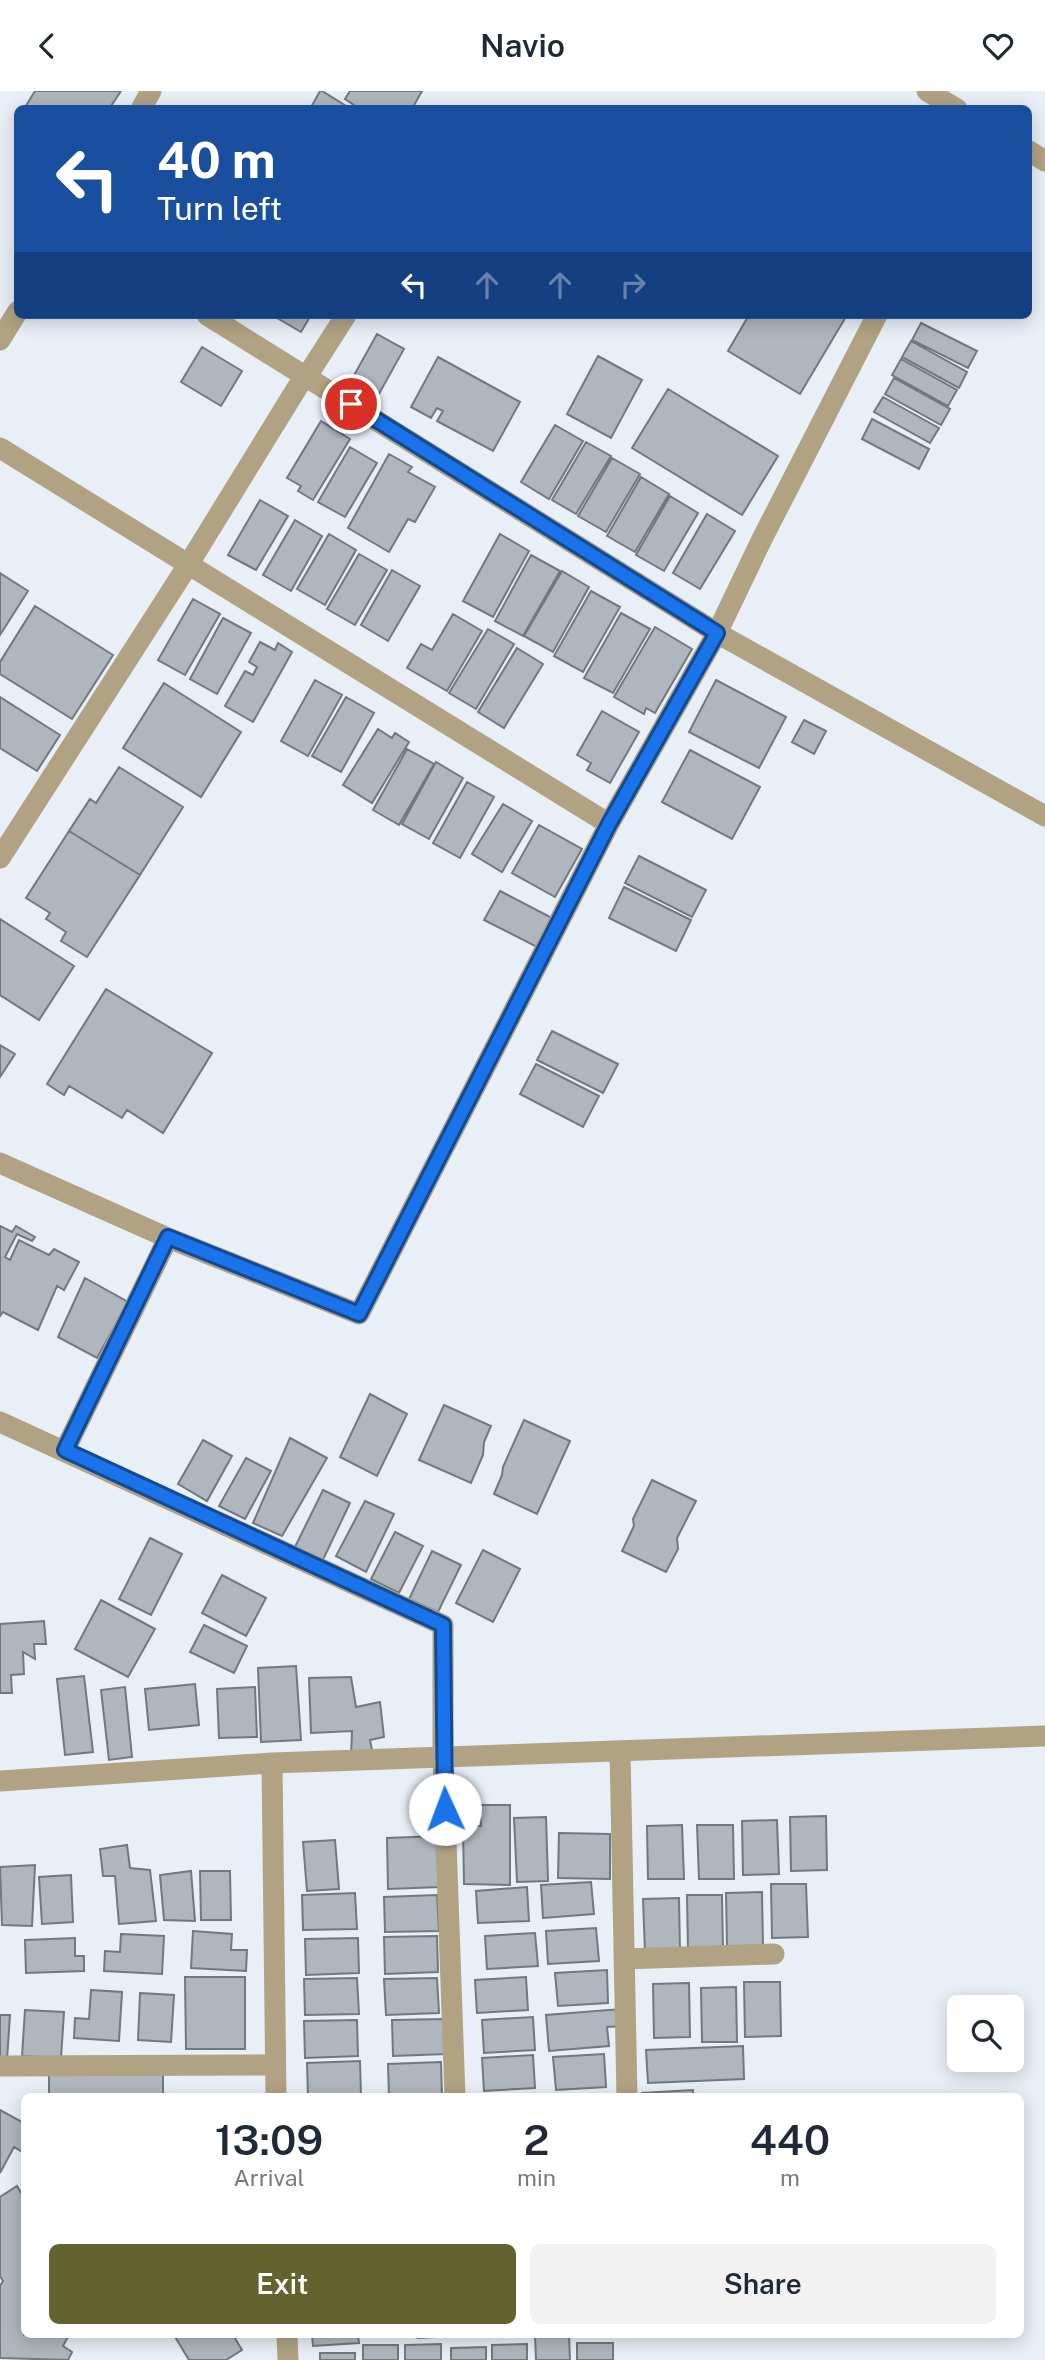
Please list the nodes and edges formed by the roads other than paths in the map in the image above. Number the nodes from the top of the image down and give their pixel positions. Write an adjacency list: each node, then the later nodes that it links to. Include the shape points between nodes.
1 (927, 91): 2 (street)
2 (950, 105)
3 (14, 317): 7 (street)
4 (214, 319): 8 (street)
5 (343, 319): 8 (street)
6 (875, 319): 11 (street)
7 (0, 340)
8 (305, 375): 10 (street); 11 (street)
9 (0, 448): 10 (street)
10 (188, 565): 13 (street); 14 (street)
11 (717, 633): 12 (street); 13 (street)
12 (1045, 816)
13 (609, 824): 16 (street, via 359,1314)
14 (0, 858)
15 (0, 1163): 16 (street)
16 (168, 1237): 18 (street)
17 (0, 1422): 18 (street)
18 (65, 1450): 21 (street, via 443,1625)
19 (1045, 1736): 20 (street)
20 (620, 1751): 21 (street); 25 (street)
21 (443, 1757): 22 (street); 29 (street)
22 (272, 1763): 23 (street); 26 (street)
23 (0, 1781)
24 (774, 1954): 25 (street)
25 (625, 1959): 30 (street)
26 (274, 2065): 27 (street); 28 (street)
27 (0, 2066)
28 (276, 2093)
29 (455, 2093)
30 (627, 2093)
31 (287, 2338): 32 (street)
32 (288, 2360)

